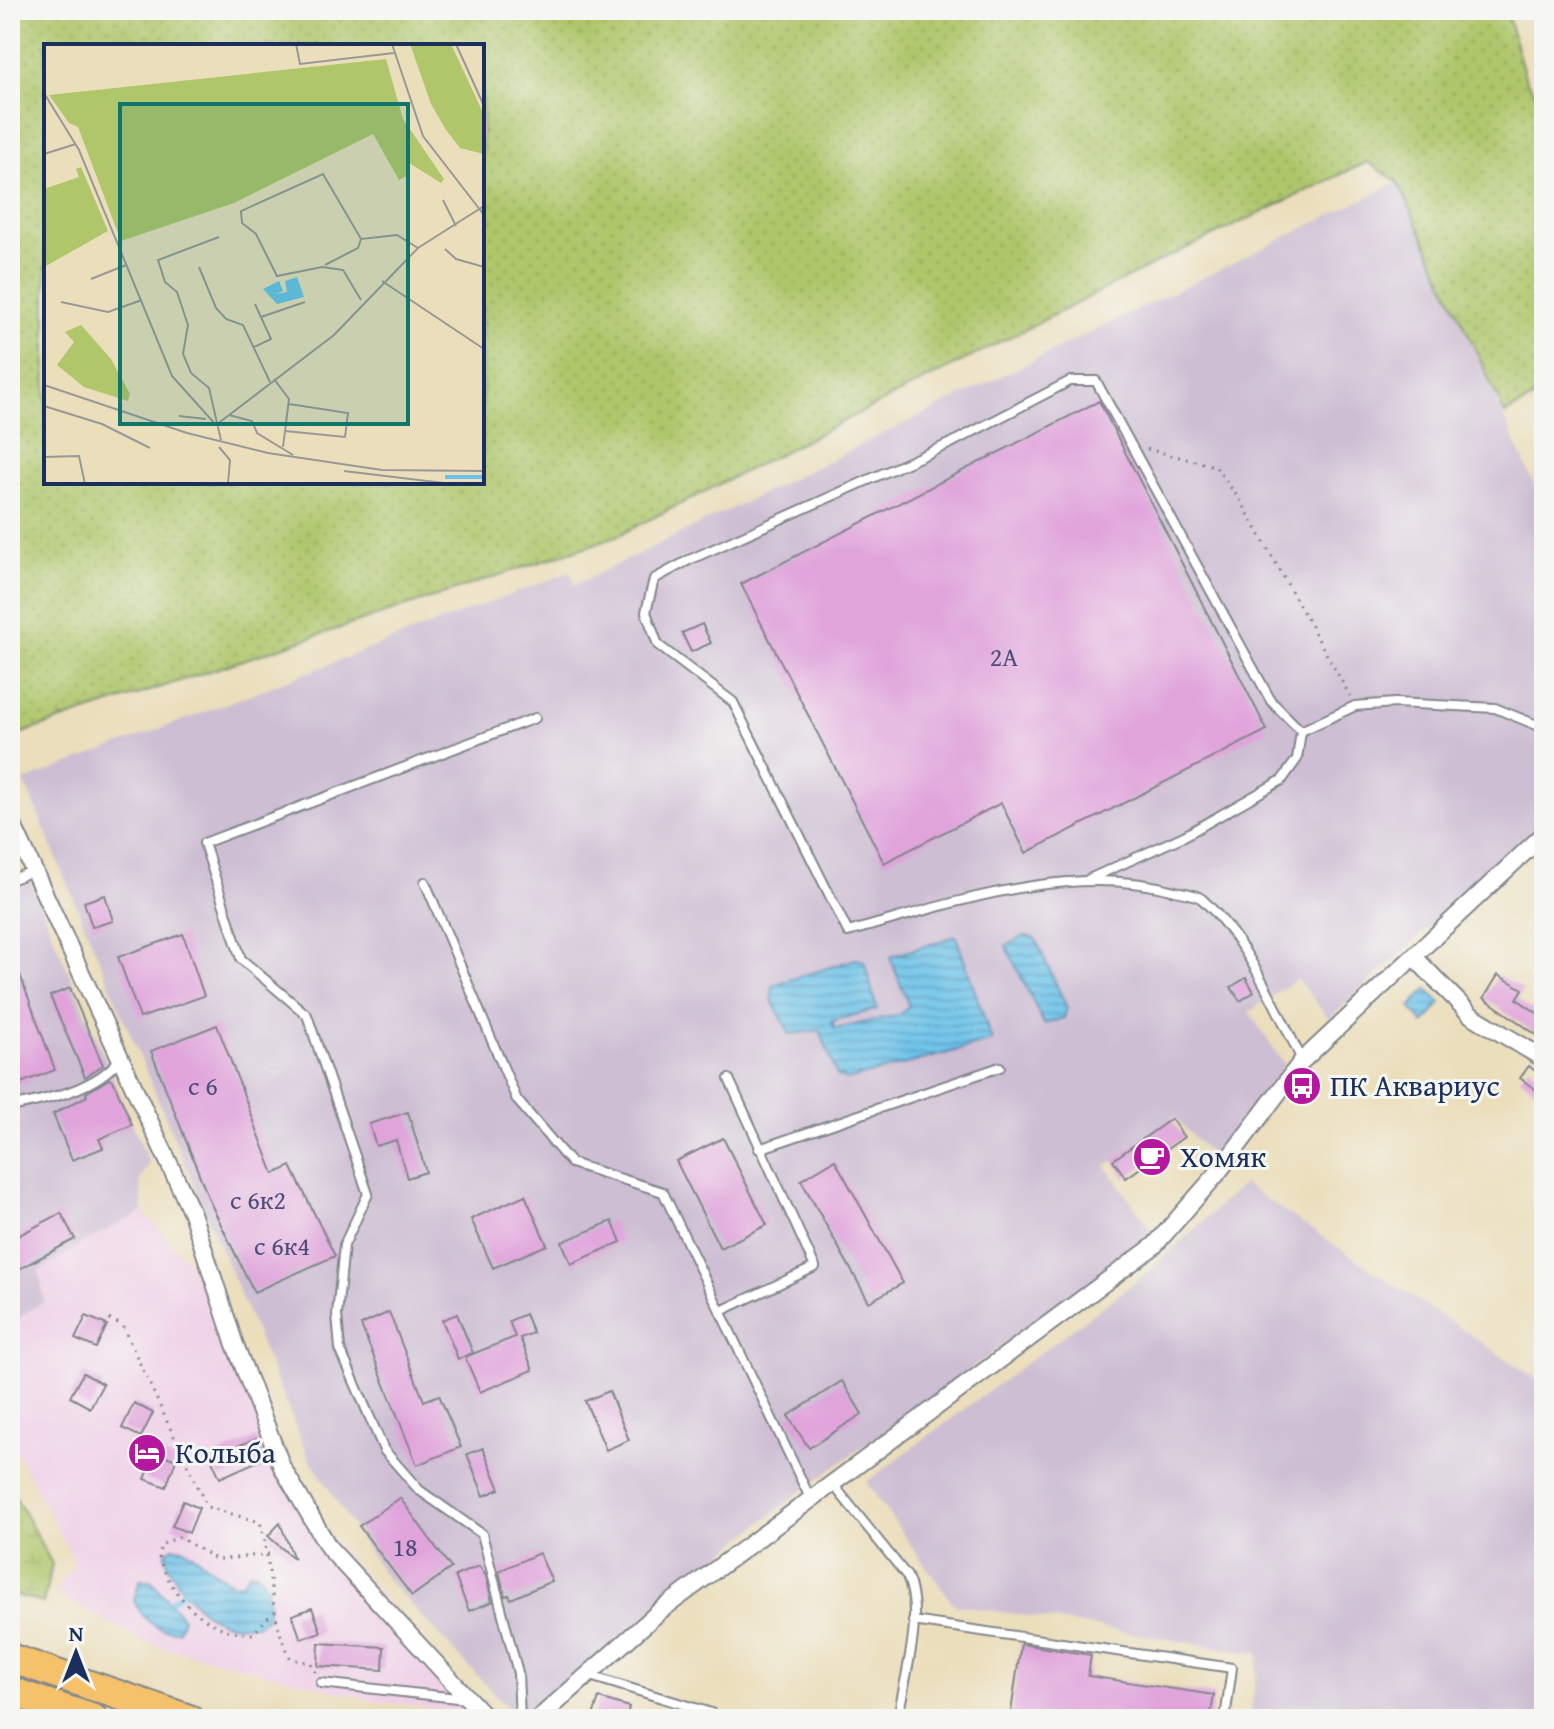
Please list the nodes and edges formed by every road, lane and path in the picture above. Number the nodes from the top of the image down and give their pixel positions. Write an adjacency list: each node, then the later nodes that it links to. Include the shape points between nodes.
1 (1132, 446): 2 (path, via 1215,466 1242,503); 5 (lane, via 1271,701); 9 (lane, via 1096,381 1070,381 951,443 654,579 646,612 658,645 733,702 848,932 951,904)
2 (1355, 706): 4 (lane, via 1453,703 1495,708); 5 (lane)
3 (535, 718): 35 (lane, via 204,843 241,959 307,1015 368,1194 344,1245 337,1315 340,1349 384,1450 419,1490 482,1534 518,1673)
4 (1544, 728)
5 (1301, 731): 9 (lane, via 1297,759 1282,780 1184,836)
6 (10, 819): 8 (street)
7 (1544, 834): 12 (street)
8 (34, 871): 10 (lane); 13 (street)
9 (1088, 879): 15 (lane, via 1154,885 1201,898 1264,984)
10 (10, 880)
11 (425, 882): 20 (lane, via 517,1100 571,1163 663,1192)
12 (1414, 957): 14 (street, via 1471,1015); 15 (street)
13 (121, 1057): 18 (lane, via 110,1072 82,1085); 31 (street, via 192,1213 282,1467 329,1548)
14 (1544, 1059)
15 (1302, 1061): 22 (street, via 1216,1175 1154,1246)
16 (1000, 1067): 19 (lane)
17 (729, 1079): 19 (lane)
18 (10, 1107)
19 (759, 1149): 20 (lane, via 815,1267)
20 (721, 1311): 23 (lane)
21 (109, 1319): 24 (path, via 122,1325 207,1507 260,1522)
22 (832, 1483): 23 (street); 26 (lane, via 907,1576 913,1590)
23 (810, 1498): 28 (street, via 661,1610)
24 (269, 1554): 25 (path); 25 (path, via 217,1560 172,1538 158,1554 174,1588 200,1618 253,1634)
25 (273, 1612): 29 (path, via 291,1659 311,1663)
26 (913, 1621): 38 (lane); 39 (lane, via 1232,1668)
27 (10, 1658): 33 (highway)
28 (590, 1676): 36 (street); 37 (lane, via 711,1713)
29 (321, 1683): 31 (lane)
30 (10, 1691): 32 (highway)
31 (467, 1699): 34 (street)
32 (94, 1719)
33 (189, 1719)
34 (487, 1719)
35 (520, 1719)
36 (538, 1719)
37 (714, 1719)
38 (898, 1719)
39 (1225, 1719)

